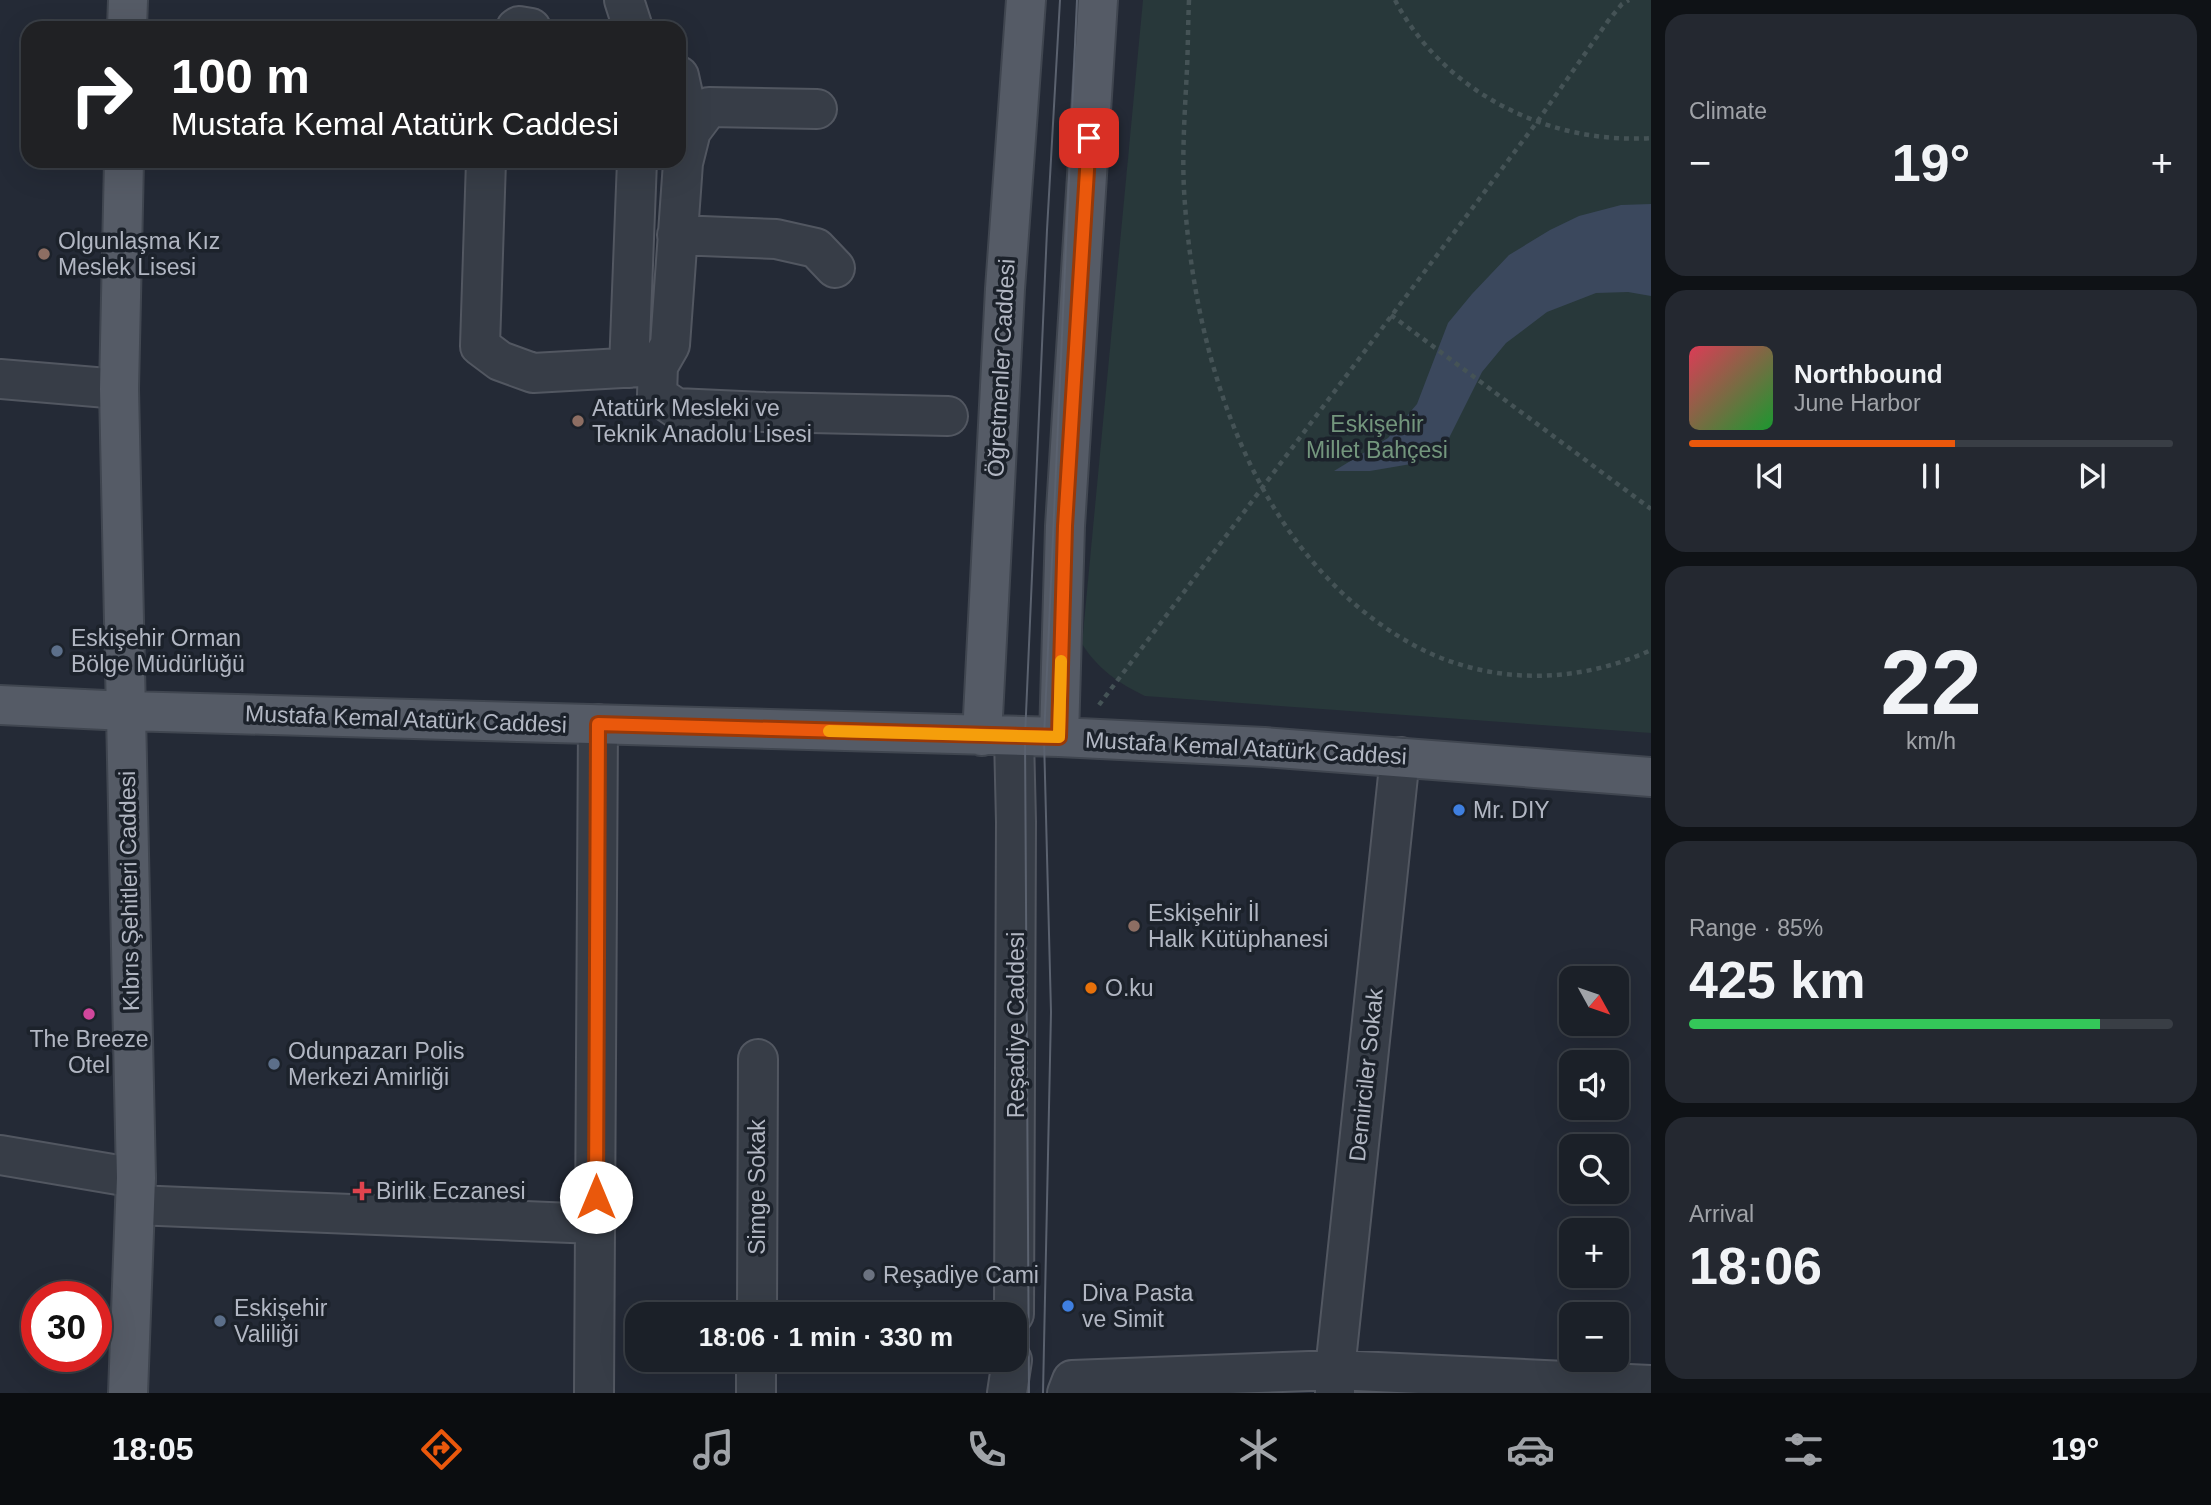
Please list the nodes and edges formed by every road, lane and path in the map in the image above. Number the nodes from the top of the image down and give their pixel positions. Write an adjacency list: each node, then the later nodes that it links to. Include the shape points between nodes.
1 (128, 0): 8 (main road)
2 (624, 0): 9 (street)
3 (1026, 0): 35 (main road, Öğretmenler Caddesi, via 1005,289)
4 (1098, 0): 36 (main road, via 1065,526)
5 (1189, 0): 28 (path, via 1183,130 1189,248 1211,360 1248,461)
6 (1395, 0): 12 (path, via 1422,40 1450,69 1492,99)
7 (1629, 0): 12 (path, via 1608,20)
8 (127, 21)
9 (631, 21)
10 (686, 108): 13 (street)
11 (817, 109): 13 (street, via 709,107)
12 (1537, 122): 14 (path, via 1597,136); 23 (path)
13 (691, 131): 15 (street)
14 (1651, 138)
15 (686, 154)
16 (124, 168): 26 (main road)
17 (486, 168): 24 (street, via 480,346 499,361 533,373)
18 (683, 168): 20 (street)
19 (636, 169): 20 (street); 24 (street)
20 (680, 182): 21 (street)
21 (677, 235): 22 (street, via 776,239 816,248); 24 (street, via 670,345)
22 (835, 268)
23 (1391, 315): 28 (path); 29 (path)
24 (643, 367): 27 (street, via 657,395 676,408)
25 (0, 379): 26 (street)
26 (119, 389): 32 (main road, Kıbrıs Şehitleri Caddesi)
27 (948, 416)
28 (1263, 487): 30 (path, via 1300,546 1331,582 1398,637 1436,656 1514,676 1554,676 1594,670); 33 (path)
29 (1651, 509)
30 (1651, 650)
31 (0, 705): 32 (main road, Mustafa Kemal Atatürk Caddesi)
32 (126, 711): 34 (main road, Mustafa Kemal Atatürk Caddesi); 41 (main road, Kıbrıs Şehitleri Caddesi)
33 (1094, 712)
34 (598, 724): 35 (main road, Mustafa Kemal Atatürk Caddesi); 42 (street)
35 (998, 736): 36 (main road, Mustafa Kemal Atatürk Caddesi); 44 (street, Reşadiye Caddesi, via 1017,822)
36 (1059, 737): 37 (main road, Mustafa Kemal Atatürk Caddesi)
37 (1400, 757): 38 (main road, Mustafa Kemal Atatürk Caddesi); 47 (street, Demirciler Sokak)
38 (1651, 777)
39 (758, 1059): 43 (street, Simge Sokak)
40 (0, 1155): 41 (street)
41 (135, 1192): 42 (street); 49 (main road, Kıbrıs Şehitleri Caddesi)
42 (596, 1224): 50 (street)
43 (757, 1302)
44 (1014, 1302)
45 (756, 1372): 51 (street)
46 (1010, 1372): 52 (street)
47 (1335, 1381): 48 (street); 53 (street, via 1072,1380)
48 (1651, 1385)
49 (128, 1393)
50 (594, 1393)
51 (756, 1393)
52 (1007, 1393)
53 (1067, 1393)

